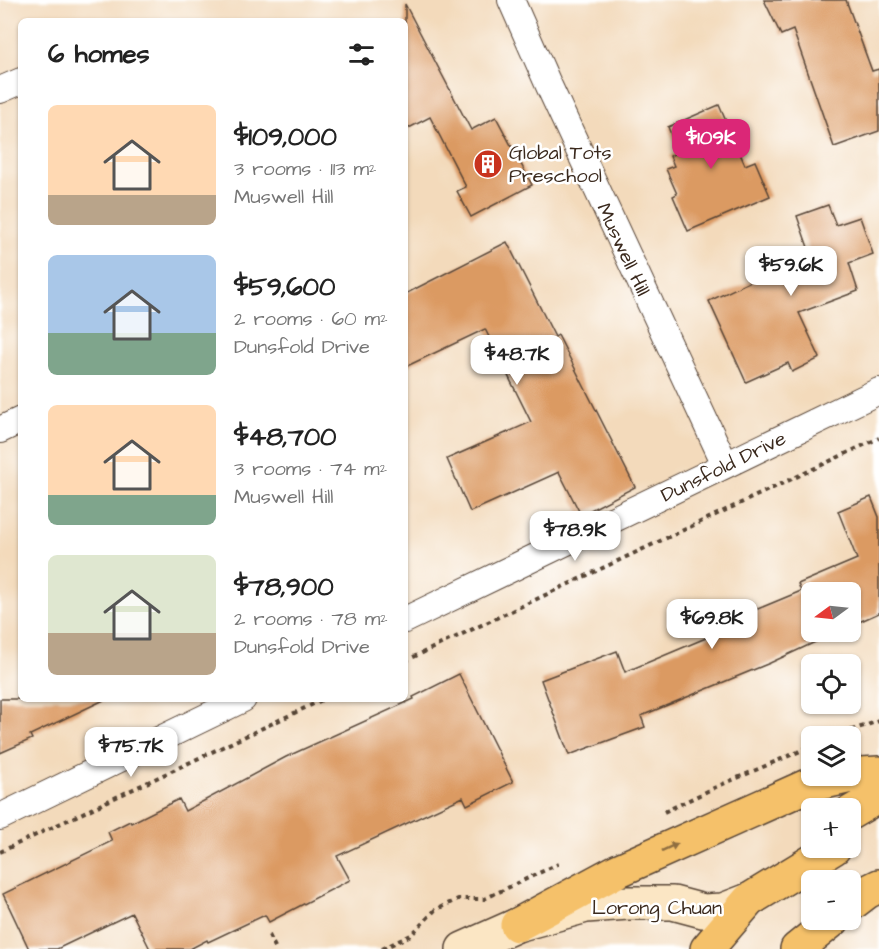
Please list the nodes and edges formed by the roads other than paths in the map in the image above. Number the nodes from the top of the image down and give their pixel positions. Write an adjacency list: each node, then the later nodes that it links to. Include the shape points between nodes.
1 (511, 0): 7 (street, Muswell Hill)
2 (18, 82): 3 (street)
3 (0, 90)
4 (879, 391): 7 (street, Dunsfold Drive)
5 (18, 421): 6 (street)
6 (0, 430)
7 (725, 464): 8 (street, Dunsfold Drive)
8 (408, 619)
9 (237, 702): 13 (street)
10 (879, 773): 21 (highway, one-way to 10, via 617,871 807,786)
11 (879, 796): 12 (highway)
12 (861, 807)
13 (0, 817)
14 (879, 820): 15 (highway)
15 (861, 831)
16 (801, 849): 20 (highway, via 750,886)
17 (818, 858): 20 (highway)
18 (879, 886): 19 (highway)
19 (861, 897)
20 (749, 900): 21 (main road, Lorong Chuan, via 723,910 703,911 673,903 586,906); 24 (highway)
21 (517, 925): 23 (main road, Lorong Chuan)
22 (821, 930): 25 (highway)
23 (463, 949)
24 (707, 949)
25 (797, 949)

